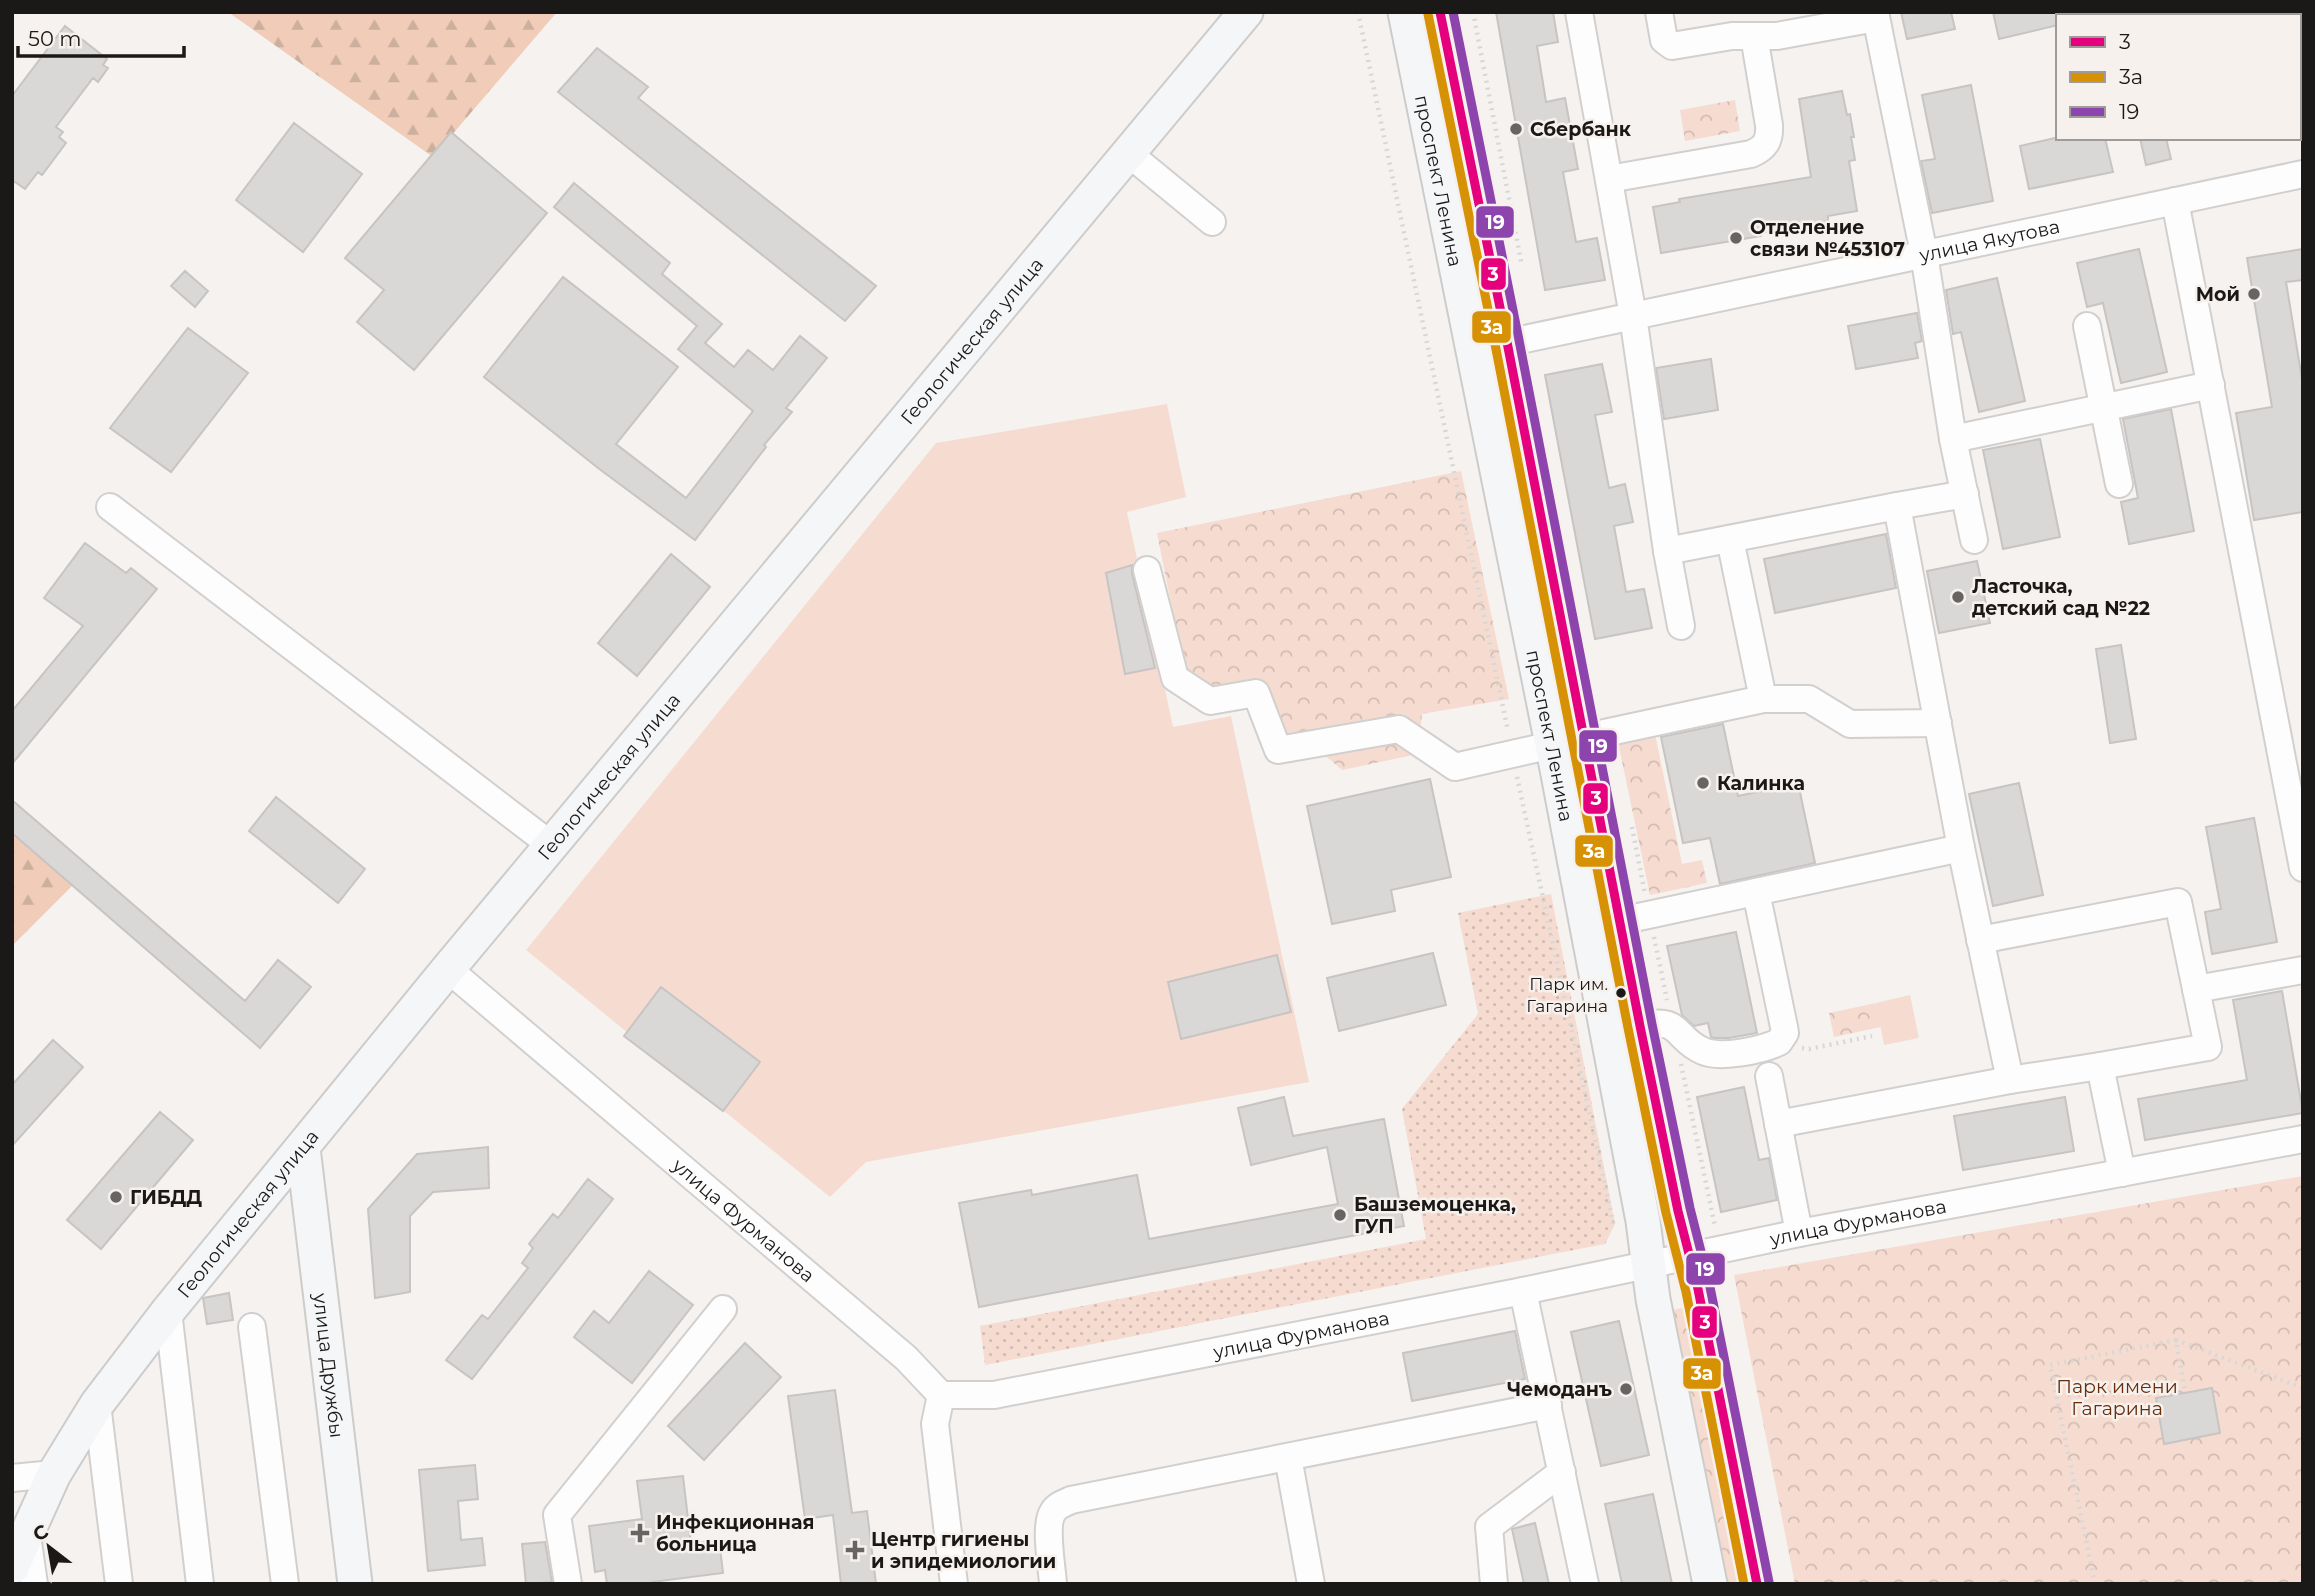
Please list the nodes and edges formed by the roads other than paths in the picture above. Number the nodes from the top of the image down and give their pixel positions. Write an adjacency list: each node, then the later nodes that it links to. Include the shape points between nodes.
1 (1405, 12): 17 (main road, проспект Ленина)
2 (1440, 12): 16 (main road, проспект Ленина)
3 (1579, 12): 10 (street)
4 (1659, 12): 7 (street, via 1664,40 1672,47)
5 (1875, 15): 7 (street, via 1777,36); 13 (street)
6 (1236, 16): 8 (main road, Геологическая улица)
7 (1754, 36): 10 (street, via 1770,136 1761,150)
8 (1128, 153): 12 (street); 34 (main road, Геологическая улица)
9 (2303, 174): 11 (street, улица Якутова)
10 (1609, 179): 14 (street)
11 (2175, 201): 13 (street, улица Якутова); 18 (street)
12 (1212, 222)
13 (1924, 254): 14 (street, улица Якутова); 20 (street)
14 (1633, 316): 16 (street, улица Якутова); 27 (street)
15 (2087, 326): 19 (street)
16 (1507, 342): 17 (street, улица Якутова); 32 (main road, проспект Ленина)
17 (1473, 350): 33 (main road, проспект Ленина)
18 (2211, 386): 19 (street); 36 (street)
19 (2104, 408): 20 (street); 21 (street)
20 (1953, 439): 22 (street)
21 (2119, 484)
22 (1965, 494): 23 (street); 26 (street)
23 (1898, 506): 25 (street); 31 (street)
24 (110, 507): 34 (street)
25 (1730, 539): 27 (street); 30 (street)
26 (1974, 540)
27 (1667, 551): 29 (street)
28 (1147, 570): 33 (street, via 1175,678 1210,701 1256,693 1278,750 1399,729 1455,767)
29 (1681, 626)
30 (1763, 698): 31 (street, via 1809,699 1850,724); 32 (street)
31 (1938, 723): 35 (street)
32 (1586, 737): 38 (main road, проспект Ленина)
33 (1552, 745): 53 (main road, проспект Ленина, via 1641,1207)
34 (551, 845): 40 (main road, Геологическая улица)
35 (1961, 848): 37 (street); 39 (street)
36 (2303, 868)
37 (1756, 892): 38 (street); 43 (street, via 1783,1038 1774,1045 1712,1054)
38 (1635, 918): 43 (main road, проспект Ленина)
39 (1980, 940): 42 (street, via 2178,901); 46 (street)
40 (448, 970): 49 (main road, Геологическая улица); 58 (street, улица Фурманова, via 895,1349)
41 (2303, 970): 42 (street)
42 (2196, 989): 44 (street, via 2208,1046)
43 (1657, 1026): 52 (main road, проспект Ленина)
44 (2100, 1066): 46 (street); 50 (street)
45 (1769, 1076): 47 (street)
46 (2010, 1080): 47 (street)
47 (1778, 1124): 51 (street)
48 (2303, 1139): 50 (street, улица Фурманова)
49 (303, 1148): 56 (main road, Геологическая улица); 71 (main road, улица Дружбы)
50 (2122, 1173): 51 (street, улица Фурманова)
51 (1799, 1233): 52 (street, улица Фурманова)
52 (1704, 1252): 53 (street, улица Фурманова); 79 (main road, проспект Ленина, via 1698,1289)
53 (1648, 1265): 54 (street, улица Фурманова); 78 (main road, проспект Ленина)
54 (1523, 1291): 58 (street, улица Фурманова, via 994,1395); 60 (street)
55 (723, 1309): 72 (street, via 557,1515)
56 (169, 1311): 59 (main road, Геологическая улица); 69 (street)
57 (252, 1327): 70 (street)
58 (941, 1395): 73 (street, via 935,1423)
59 (97, 1404): 63 (main road, Геологическая улица); 68 (street)
60 (1548, 1405): 61 (street); 62 (street)
61 (1288, 1457): 74 (street, via 1060,1504 1049,1523); 75 (street)
62 (1562, 1472): 76 (street, via 1489,1527); 77 (street)
63 (54, 1475): 64 (street); 65 (main road, Геологическая улица)
64 (12, 1478)
65 (27, 1535): 66 (main road, Геологическая улица); 67 (street)
66 (12, 1567)
67 (34, 1584)
68 (119, 1584)
69 (200, 1584)
70 (285, 1584)
71 (355, 1584)
72 (568, 1584)
73 (954, 1584)
74 (1053, 1584)
75 (1311, 1584)
76 (1494, 1584)
77 (1585, 1584)
78 (1710, 1584)
79 (1757, 1584)

